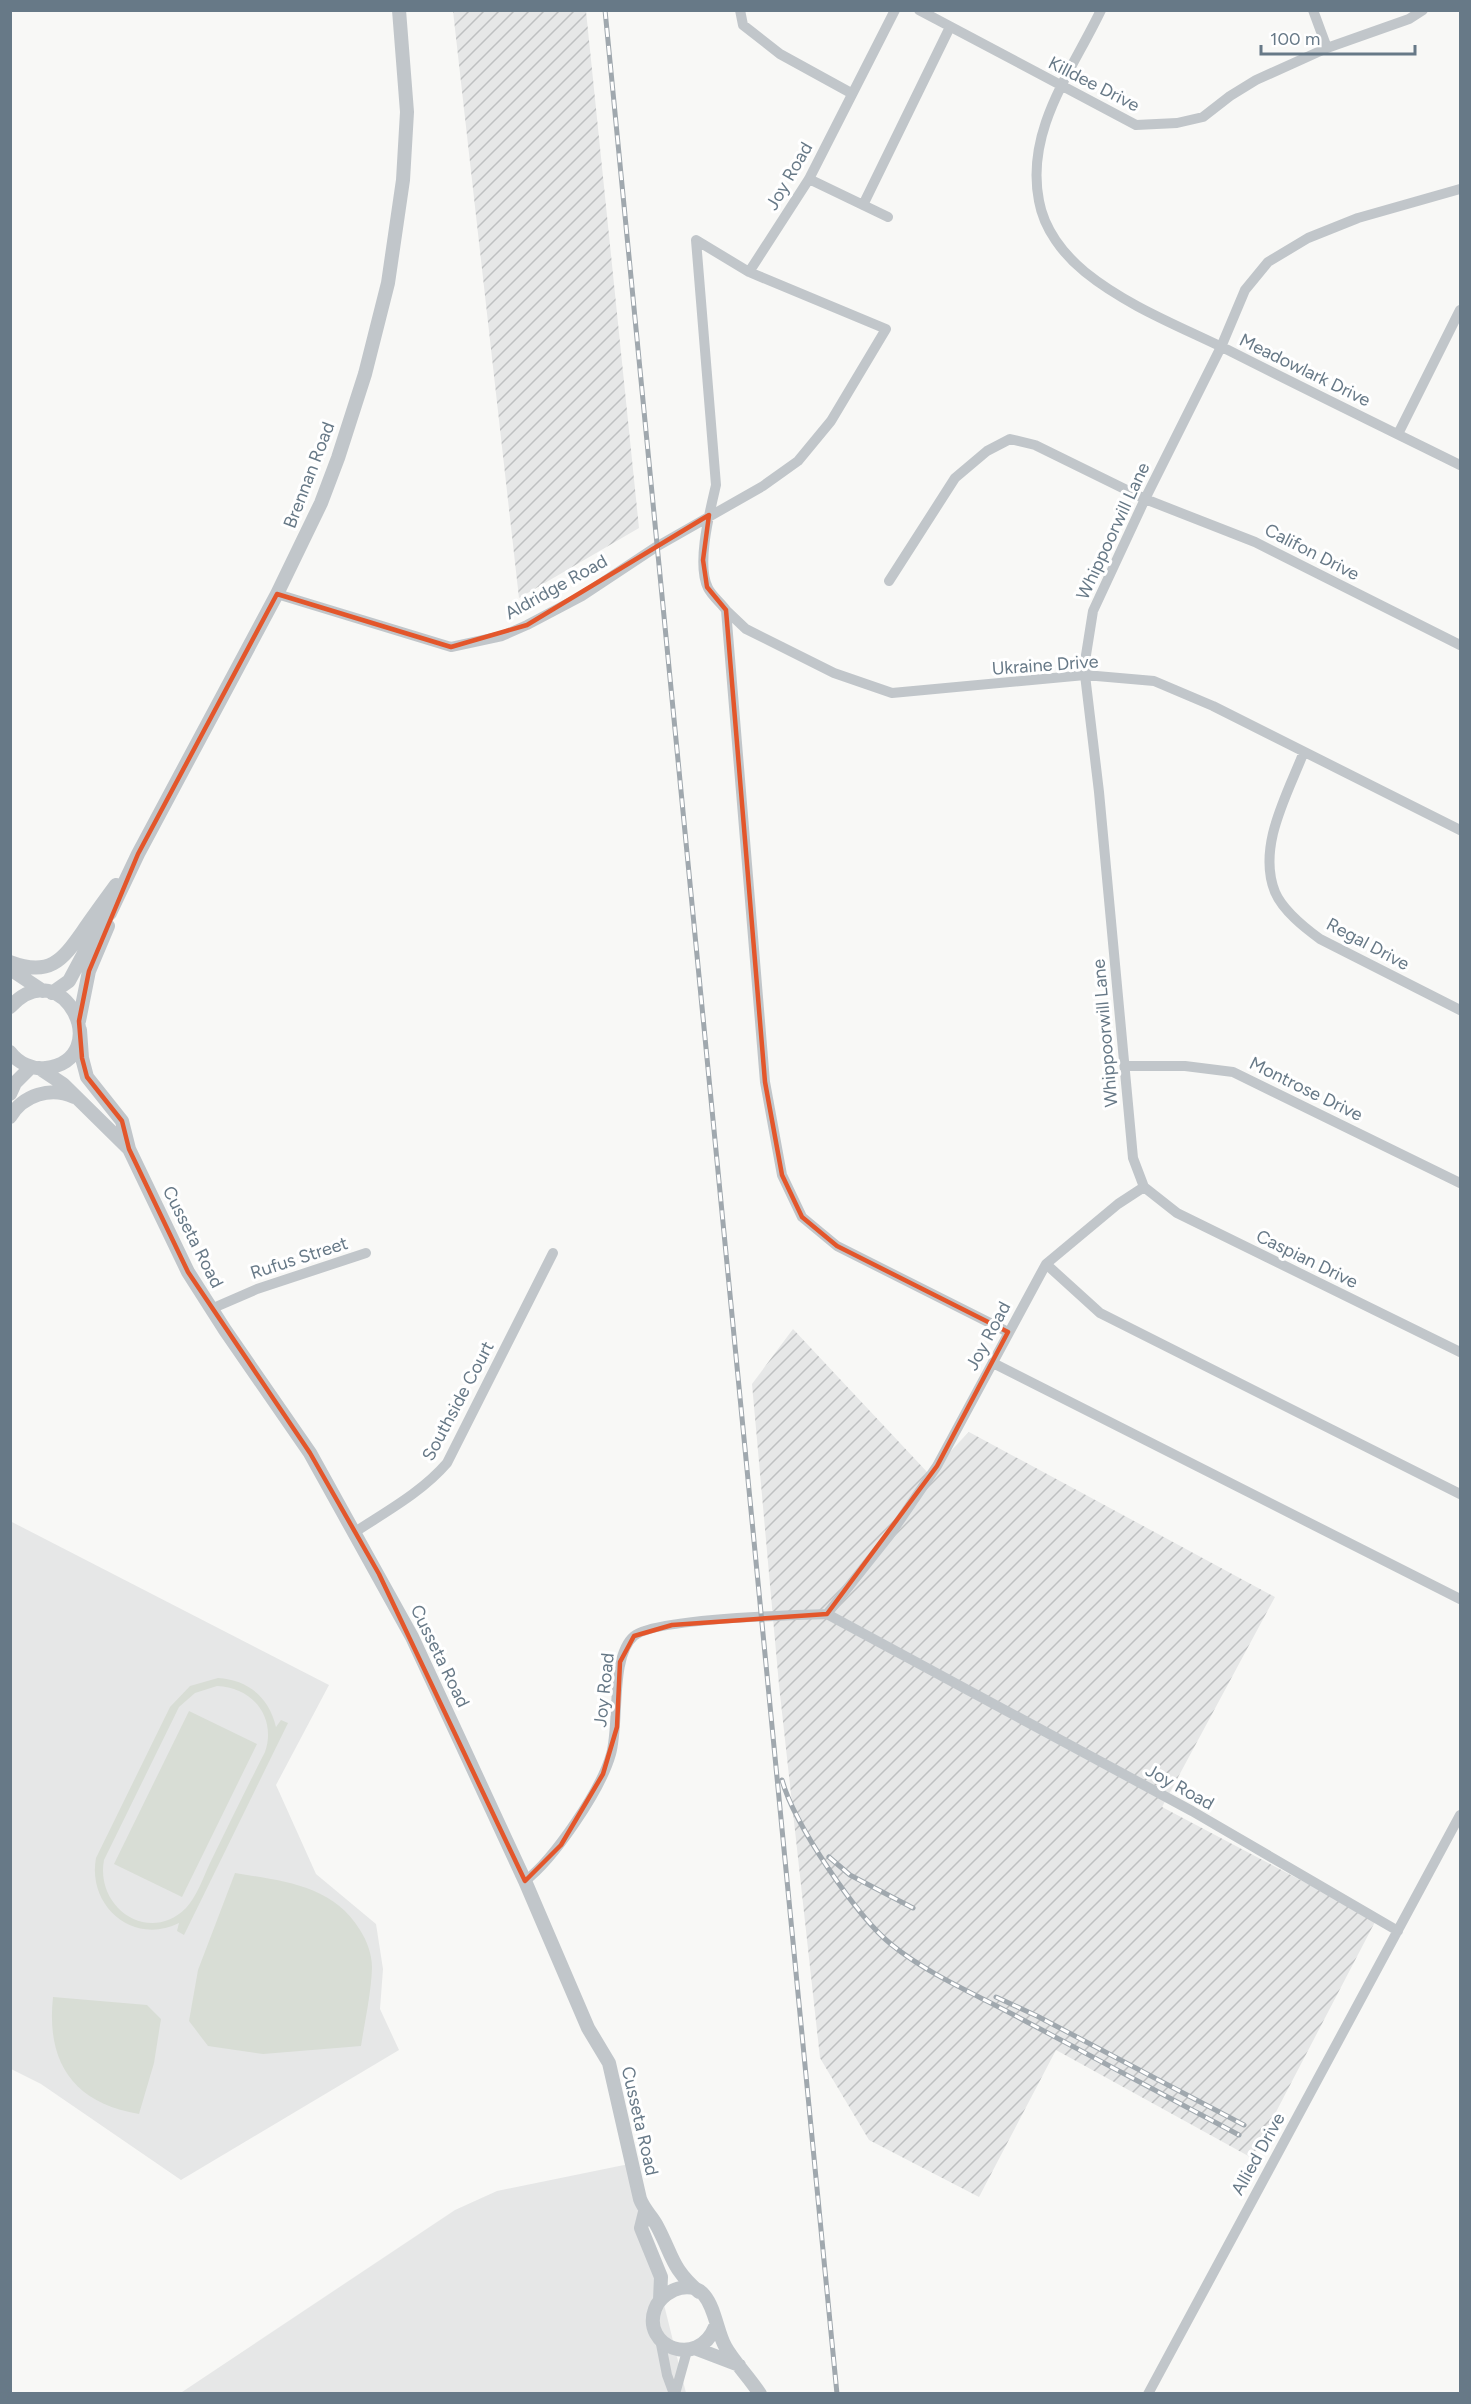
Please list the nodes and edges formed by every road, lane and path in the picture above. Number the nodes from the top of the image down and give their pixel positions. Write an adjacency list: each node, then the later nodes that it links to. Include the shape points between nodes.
1 (399, 10): 24 (street, Brennan Road, via 407,112 403,180 388,283 338,458)
2 (740, 10): 11 (street, via 743,25 780,54)
3 (895, 10): 11 (street, Joy Road)
4 (919, 10): 8 (street, Killdee Drive)
5 (1101, 10): 10 (street, Meadowlark Drive)
6 (1313, 10): 9 (street)
7 (1423, 10): 9 (street, Killdee Drive, via 1409,19)
8 (950, 27): 10 (street, Killdee Drive); 14 (street)
9 (1327, 48): 10 (street, Killdee Drive, via 1256,80 1203,117 1177,123 1136,125)
10 (1061, 86): 18 (street, Meadowlark Drive, via 1042,128 1037,165 1039,201 1049,230 1083,270 1135,306)
11 (851, 93): 12 (street, Joy Road)
12 (809, 179): 14 (street); 16 (street, Joy Road)
13 (1461, 189): 18 (street, Whippoorwill Lane, via 1358,218 1286,249 1268,262 1245,290)
14 (863, 205): 15 (street)
15 (888, 217)
16 (749, 272): 22 (street, Ukraine Drive, via 696,240 716,485); 22 (street, Aldridge Road, via 886,329 831,421 798,461)
17 (1461, 310): 19 (street)
18 (1221, 347): 19 (street, Meadowlark Drive); 21 (street, Whippoorwill Lane)
19 (1398, 434): 20 (street, Meadowlark Drive)
20 (1461, 465)
21 (1145, 499): 23 (street, Califon Drive, via 1035,445 1010,439 987,451 955,478); 26 (street, Califon Drive, via 1255,542); 27 (street, Whippoorwill Lane, via 1093,611)
22 (709, 515): 24 (street, Aldridge Road, via 582,596 501,636 461,645 451,646); 25 (street, Ukraine Drive, via 703,560 707,587)
23 (889, 581)
24 (277, 594): 30 (street, Brennan Road)
25 (726, 610): 27 (street, Ukraine Drive, via 746,629 834,673 892,693); 51 (street, via 765,1082 782,1175 802,1217 837,1246)
26 (1461, 645)
27 (1085, 675): 28 (street, Ukraine Drive, via 1154,681 1213,706); 39 (street, Whippoorwill Lane)
28 (1304, 754): 29 (street, Ukraine Drive); 36 (street, Regal Drive, via 1268,854 1275,893 1301,925 1320,939)
29 (1461, 830)
30 (138, 854): 31 (street, Brennan Road); 32 (street, via 66,955 40,968)
31 (110, 913): 34 (street, Brennan Road, via 99,925 69,981); 37 (street, Brennan Road, via 109,925 89,971)
32 (10, 962)
33 (10, 969): 34 (street)
34 (48, 992): 35 (street, via 24,995); 37 (street, via 70,1003)
35 (10, 1007)
36 (1461, 1010)
37 (80, 1025): 40 (street, via 79,1039 71,1055 57,1065); 44 (street, Cusseta Road, via 87,1077 122,1121)
38 (10, 1052): 40 (street, Cusseta Road)
39 (1126, 1066): 45 (street, Montrose Drive, via 1185,1066 1233,1072); 46 (street, Whippoorwill Lane, via 1133,1158)
40 (35, 1067): 41 (street, via 15,1083); 42 (street, Cusseta Road, via 63,1084)
41 (10, 1094)
42 (80, 1101): 43 (street, via 63,1092 45,1093 24,1102); 44 (street, Cusseta Road)
43 (10, 1117)
44 (129, 1149): 50 (street, Cusseta Road, via 188,1272)
45 (1461, 1183)
46 (1144, 1187): 49 (street, Joy Road); 52 (street, Caspian Drive, via 1178,1213)
47 (366, 1253): 50 (street, Rufus Street, via 257,1289)
48 (552, 1253): 55 (street, Southside Court, via 447,1463 434,1478)
49 (1046, 1264): 51 (street, Joy Road); 54 (street, via 1100,1313)
50 (211, 1309): 55 (street, Cusseta Road, via 310,1453)
51 (1008, 1332): 53 (street, Joy Road)
52 (1461, 1352)
53 (993, 1363): 56 (street); 57 (street, Joy Road, via 937,1466 889,1536)
54 (1461, 1494)
55 (355, 1532): 59 (street, Cusseta Road, via 412,1637)
56 (1461, 1599)
57 (827, 1614): 59 (street, Joy Road, via 672,1625 634,1636 624,1647 620,1662 617,1727 603,1774 561,1845); 60 (street, Joy Road, via 1192,1811)
58 (1461, 1815): 60 (street)
59 (525, 1881): 61 (street, Cusseta Road, via 588,2028 609,2063)
60 (1398, 1931): 70 (street, Allied Drive)
61 (645, 2212): 62 (street, Cusseta Road, via 657,2224 668,2255 681,2276); 63 (street, Cusseta Road, via 641,2228 661,2277)
62 (699, 2292): 63 (street, via 678,2289); 64 (street, Cusseta Road, via 714,2307)
63 (660, 2300): 65 (street, Cusseta Road, via 653,2320)
64 (715, 2327): 66 (street, Cusseta Road, via 705,2343); 67 (street)
65 (660, 2339): 66 (street, via 668,2346); 68 (street, Cusseta Road)
66 (692, 2350): 67 (street); 68 (street, Cusseta Road)
67 (741, 2365): 69 (street)
68 (674, 2394)
69 (760, 2394)
70 (1148, 2394)

